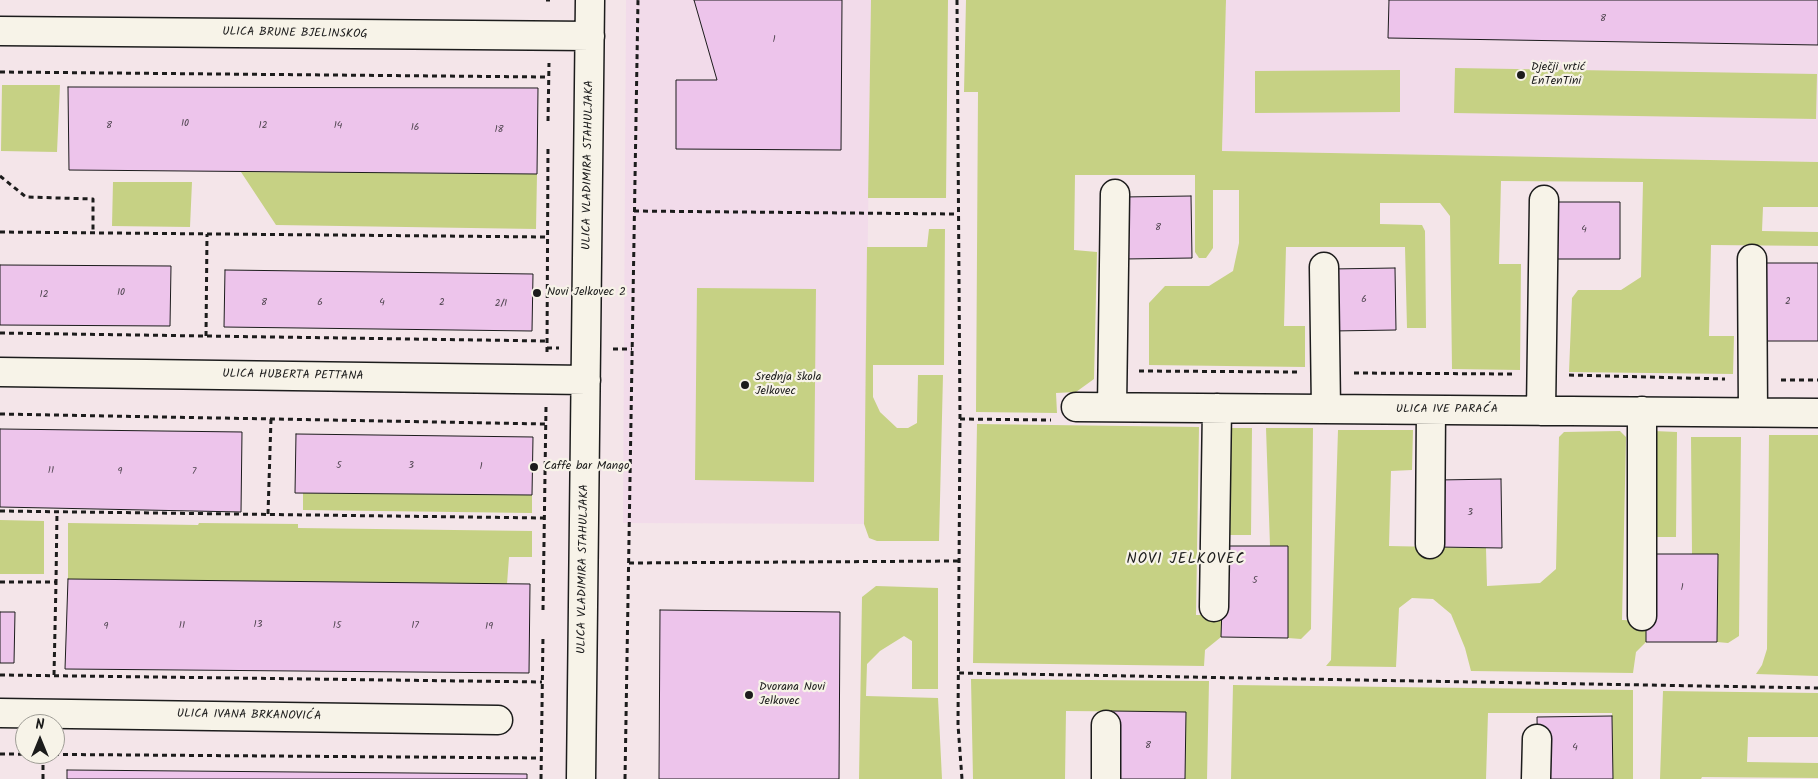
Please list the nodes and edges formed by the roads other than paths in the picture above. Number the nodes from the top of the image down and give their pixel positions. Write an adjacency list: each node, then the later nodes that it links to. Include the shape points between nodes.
1 (590, 0): 3 (street, ULICA VLADIMIRA STAHULJAKA)
2 (0, 31): 3 (street, ULICA BRUNE BJELINSKOG)
3 (590, 36): 9 (street, ULICA VLADIMIRA STAHULJAKA)
4 (1114, 194): 11 (street)
5 (1544, 200): 15 (street)
6 (1752, 259): 17 (street)
7 (1324, 267): 13 (street)
8 (0, 372): 9 (street, ULICA HUBERTA PETTANA)
9 (586, 380): 26 (street, ULICA VLADIMIRA STAHULJAKA)
10 (1076, 407): 11 (street, ULICA IVE PARAĆA)
11 (1112, 407): 12 (street, ULICA IVE PARAĆA)
12 (1217, 408): 13 (street, ULICA IVE PARAĆA); 20 (street)
13 (1326, 409): 14 (street, ULICA IVE PARAĆA)
14 (1431, 410): 15 (street, ULICA IVE PARAĆA); 19 (street)
15 (1541, 410): 16 (street, ULICA IVE PARAĆA)
16 (1642, 412): 17 (street, ULICA IVE PARAĆA); 21 (street)
17 (1753, 412): 18 (street, ULICA IVE PARAĆA)
18 (1818, 413)
19 (1430, 544)
20 (1214, 608)
21 (1642, 616)
22 (0, 713): 23 (street, ULICA IVANA BRKANOVIĆA)
23 (498, 720)
24 (1106, 725): 27 (street)
25 (1537, 739): 28 (street)
26 (581, 779)
27 (1106, 779)
28 (1536, 779)

